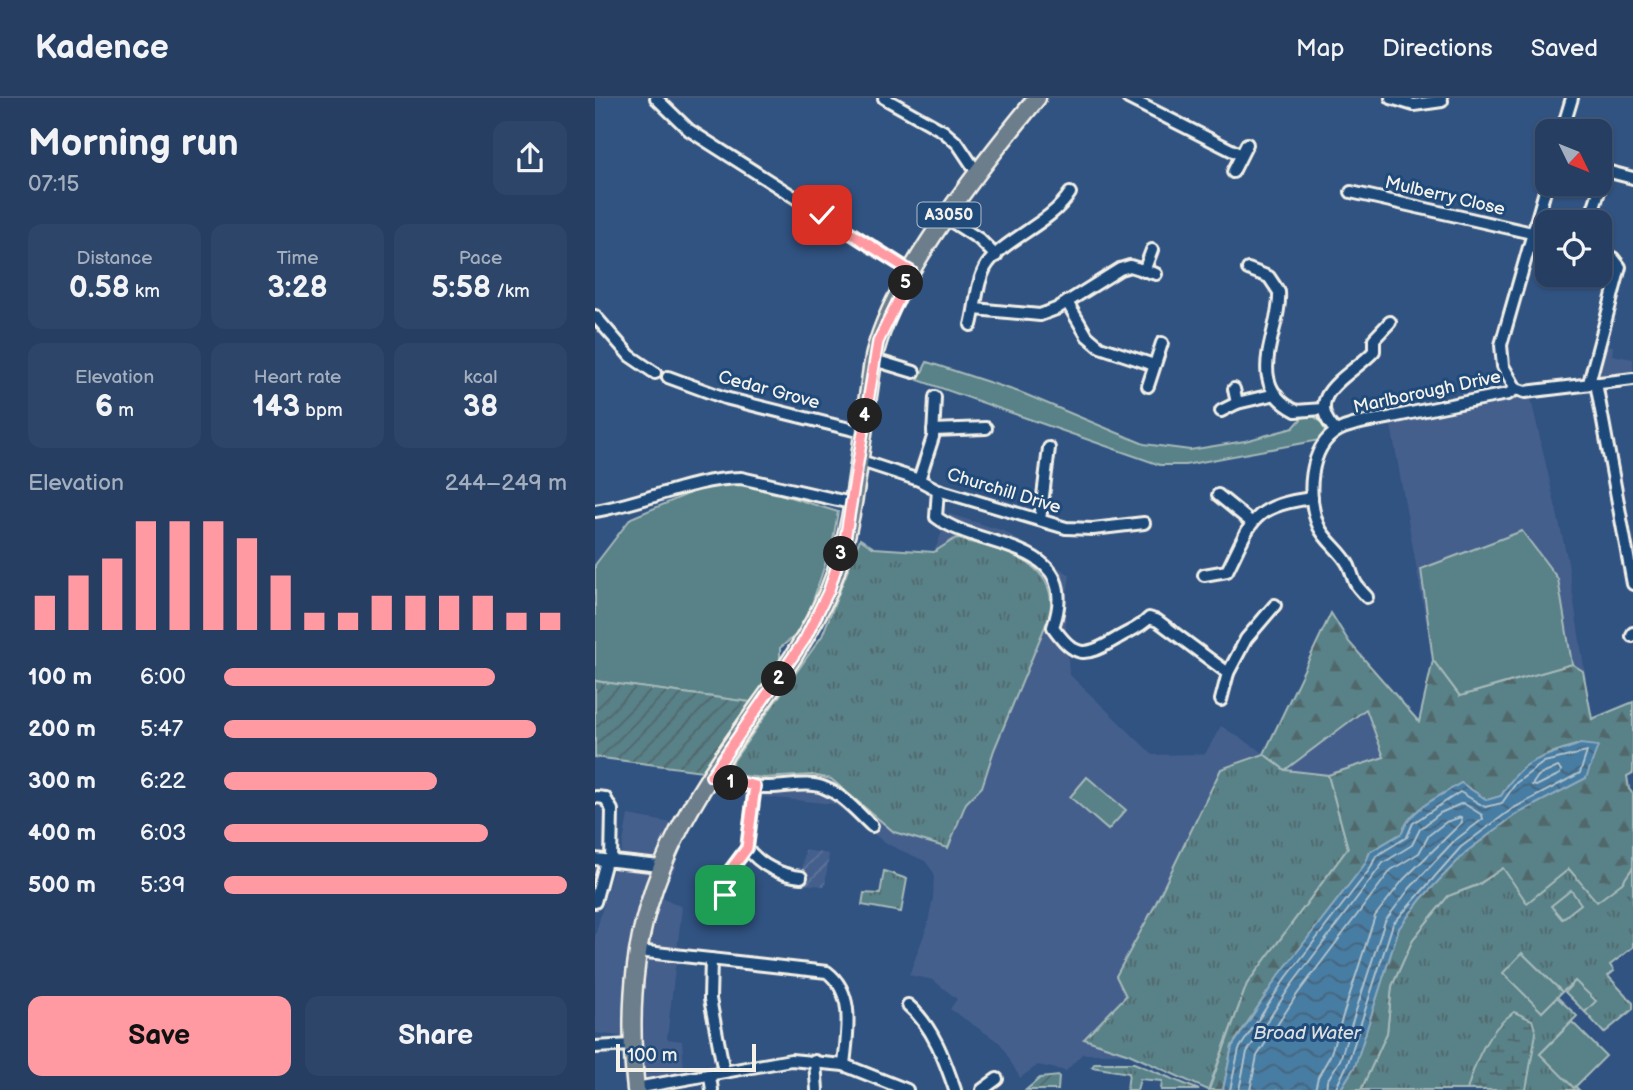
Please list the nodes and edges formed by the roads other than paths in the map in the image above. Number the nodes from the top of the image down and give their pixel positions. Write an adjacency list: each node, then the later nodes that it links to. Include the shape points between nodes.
1 (656, 98): 26 (street, via 689,130)
2 (884, 98): 10 (street, via 943,131)
3 (1037, 98): 12 (main road, A3050)
4 (1128, 98): 11 (street)
5 (1391, 98): 7 (street, via 1413,104)
6 (1572, 98): 8 (street)
7 (1442, 102)
8 (1566, 119)
9 (1247, 144): 11 (street)
10 (964, 154): 12 (street); 14 (street)
11 (1241, 155): 13 (street)
12 (989, 160): 14 (main road, A3050)
13 (1233, 172)
14 (978, 174): 20 (main road, A3050)
15 (1633, 178): 19 (street, via 1610,172 1604,176)
16 (1351, 192): 21 (street, Mulberry Close)
17 (1070, 193): 23 (street, via 1060,208)
18 (1543, 196): 21 (street)
19 (1593, 210)
20 (946, 218): 23 (street); 26 (main road, A3050)
21 (1532, 233): 42 (street, via 1501,345 1507,376)
22 (1152, 250): 27 (street, via 1150,273 1130,266 1120,269)
23 (996, 256): 28 (street, via 978,283)
24 (1612, 258): 39 (street, via 1620,267)
25 (1248, 268): 43 (street, via 1269,277 1279,292 1266,354)
26 (912, 272): 33 (main road, A3050, via 890,311)
27 (1067, 302): 28 (street, via 1040,315); 34 (street, via 1087,336 1100,347)
28 (975, 309): 31 (street)
29 (595, 316): 36 (street, via 630,356)
30 (1391, 322): 46 (street, via 1374,339 1374,351 1332,390)
31 (971, 325)
32 (1162, 343): 34 (street)
33 (874, 360): 35 (street); 51 (main road, A3050)
34 (1154, 365): 40 (street)
35 (914, 372)
36 (655, 373)
37 (668, 377): 51 (street, Cedar Grove, via 725,398)
38 (1633, 379): 39 (street, Marlborough Drive)
39 (1593, 383): 42 (street, Marlborough Drive, via 1525,392); 64 (street)
40 (1147, 386)
41 (1234, 389): 45 (street)
42 (1516, 389): 50 (street, Marlborough Drive)
43 (1276, 394): 45 (street); 46 (street, via 1296,411)
44 (935, 397): 49 (street)
45 (1237, 403): 47 (street)
46 (1323, 410): 50 (street)
47 (1221, 411)
48 (986, 428): 49 (street)
49 (933, 430): 54 (street)
50 (1336, 431): 57 (street, Marlborough Drive, via 1319,452)
51 (862, 432): 53 (main road, A3050)
52 (1049, 448): 60 (street)
53 (857, 460): 54 (street, Churchill Drive); 58 (main road, A3050)
54 (919, 480): 55 (street, Churchill Drive)
55 (938, 490): 60 (street, Churchill Drive); 67 (street, via 936,517 950,528 1035,556 1050,572 1059,592 1053,627 1078,653 1093,653 1149,618)
56 (1218, 495): 61 (street)
57 (1312, 498): 61 (street, via 1282,502); 65 (street, Marlborough Drive, via 1320,529)
58 (851, 503): 59 (street, via 741,478 694,483); 69 (main road, A3050, via 840,558 815,621)
59 (595, 511)
60 (1040, 520): 62 (street, Churchill Drive, via 1066,528 1093,529)
61 (1251, 522): 63 (street, via 1227,572)
62 (1144, 523)
63 (1204, 575)
64 (1633, 584)
65 (1367, 597)
66 (1275, 605): 67 (street, via 1246,639)
67 (1228, 673): 68 (street)
68 (1221, 700)
69 (711, 776): 70 (street); 75 (main road, A3050)
70 (755, 786): 72 (street, via 809,784 825,788); 73 (street)
71 (596, 797): 74 (street, via 605,798 612,810)
72 (872, 826)
73 (747, 848): 76 (street, via 755,859 775,870); 77 (street, via 729,872)
74 (604, 860): 75 (street); 78 (street)
75 (660, 866): 79 (main road, A3050)
76 (801, 877)
77 (725, 895)
78 (595, 902)
79 (638, 951): 80 (street); 82 (main road, A3050)
80 (712, 959): 85 (street, via 818,970 837,979 847,999); 86 (street, via 710,999)
81 (908, 1005): 93 (street, via 942,1054)
82 (631, 1045): 83 (street); 89 (main road, A3050)
83 (595, 1047)
84 (815, 1061): 85 (street); 86 (street, via 765,1063); 91 (street)
85 (844, 1065): 92 (street)
86 (724, 1072): 87 (street)
87 (710, 1076): 89 (street); 90 (street)
88 (997, 1079): 94 (street)
89 (636, 1089)
90 (712, 1090)
91 (817, 1090)
92 (907, 1090)
93 (955, 1090)
94 (982, 1090)

